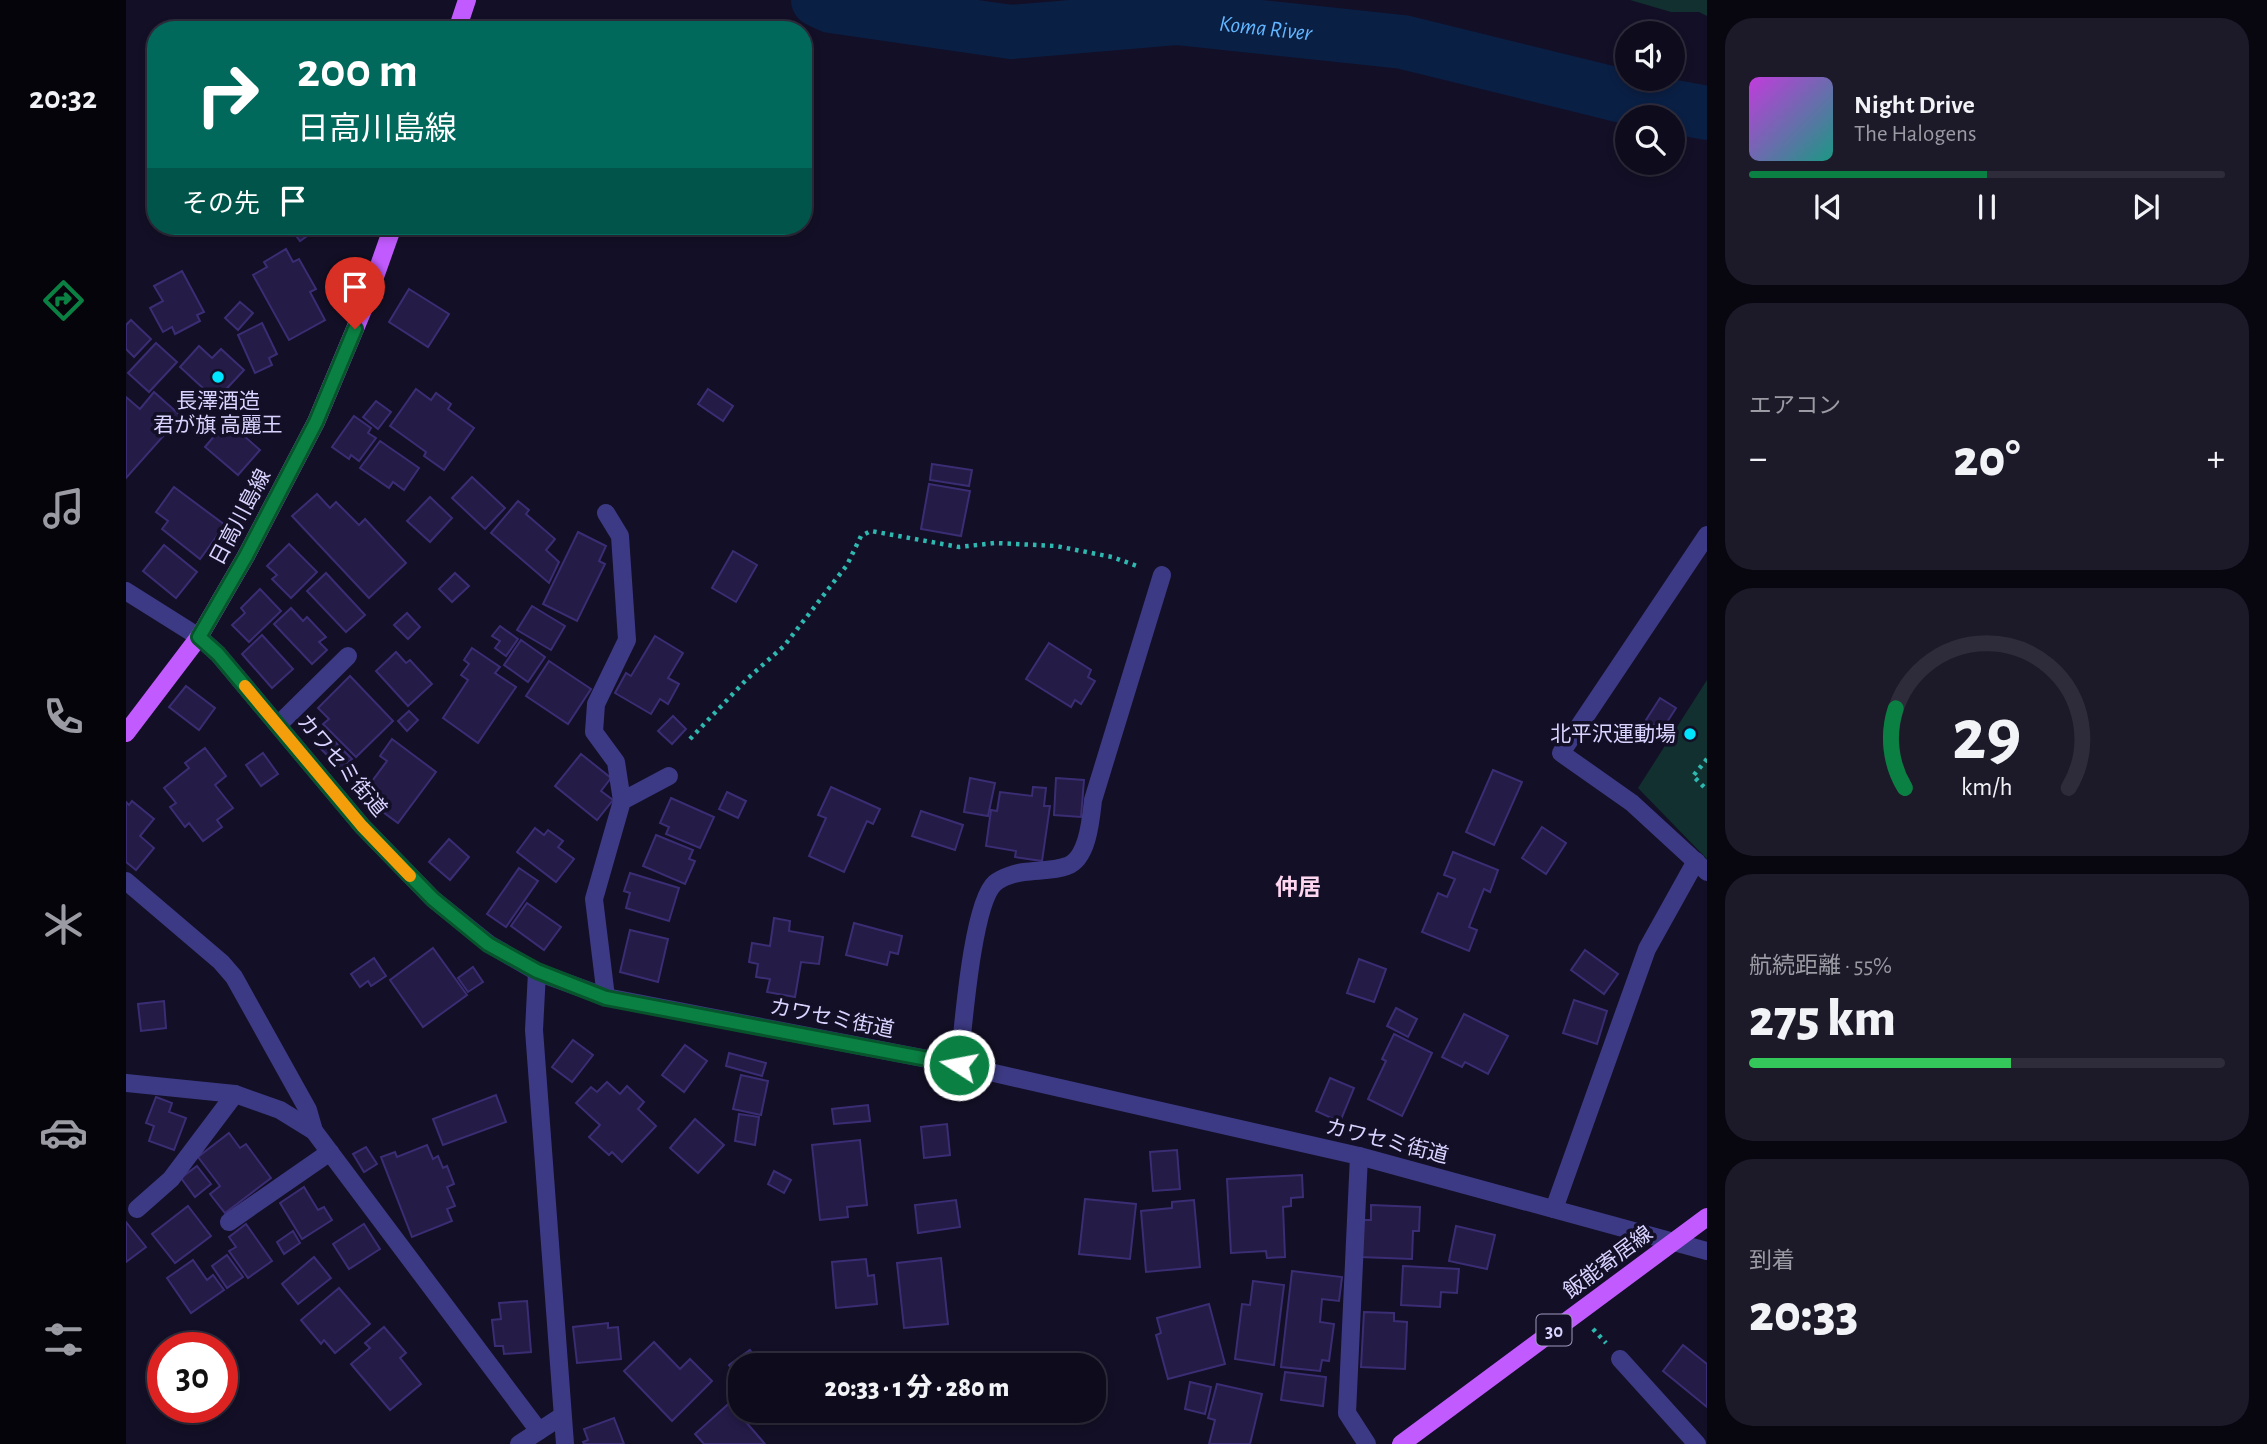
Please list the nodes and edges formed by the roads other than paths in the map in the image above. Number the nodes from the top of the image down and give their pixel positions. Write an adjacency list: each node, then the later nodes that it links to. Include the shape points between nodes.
1 (467, 0): 2 (main road)
2 (460, 21)
3 (390, 235): 8 (main road, 日高川島線, via 316,422)
4 (606, 513): 13 (street, via 620,536 627,640 596,704 594,732 616,762)
5 (1707, 535): 14 (street, via 1561,753 1632,803)
6 (1162, 575): 18 (street, via 1079,856 1069,866 1017,873 994,884 981,910)
7 (126, 591): 8 (street, カワセミ街道)
8 (199, 637): 10 (street, カワセミ街道); 11 (main road, 日高川島線)
9 (348, 656): 10 (street)
10 (278, 725): 16 (street, カワセミ街道, via 362,826 433,899 488,944)
11 (126, 733)
12 (669, 776): 13 (street)
13 (622, 801): 17 (street, via 594,899)
14 (1702, 866): 25 (street, via 1647,949)
15 (126, 881): 21 (street, via 234,977 308,1110)
16 (537, 971): 17 (street, カワセミ街道); 31 (street, via 534,1030)
17 (606, 998): 18 (street, カワセミ街道)
18 (959, 1065): 23 (street, カワセミ街道)
19 (126, 1083): 20 (street)
20 (235, 1094): 21 (street, via 280,1110); 24 (street, via 171,1179)
21 (314, 1131): 22 (street)
22 (330, 1152): 27 (street); 32 (street)
23 (1359, 1156): 25 (street, カワセミ街道); 35 (street, via 1347,1413)
24 (137, 1209)
25 (1554, 1209): 28 (street, カワセミ街道)
26 (1707, 1217): 28 (main road, 飯能寄居線 / 30)
27 (229, 1222)
28 (1674, 1241): 29 (street, カワセミ街道); 36 (main road, 飯能寄居線 / 30)
29 (1707, 1251)
30 (1620, 1359): 37 (street)
31 (562, 1416): 32 (street); 34 (street)
32 (539, 1431): 33 (street)
33 (519, 1444)
34 (565, 1444)
35 (1367, 1444)
36 (1401, 1444)
37 (1697, 1444)

